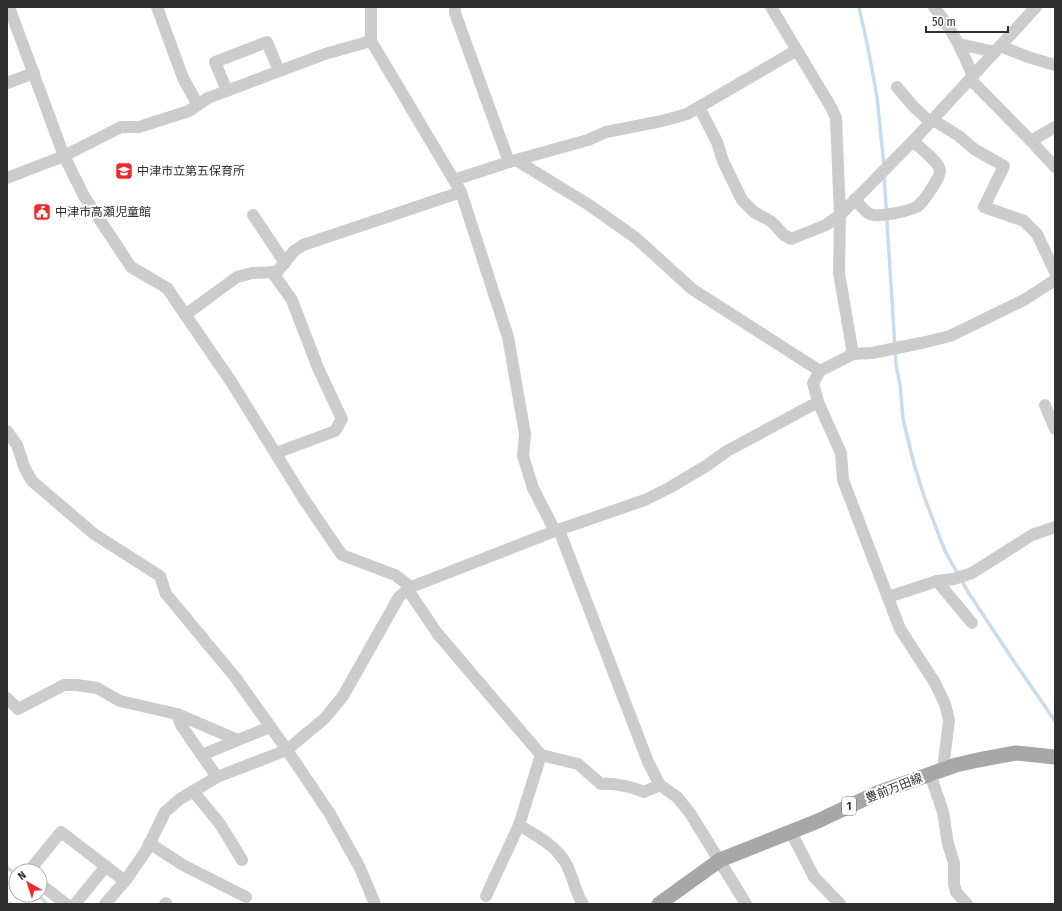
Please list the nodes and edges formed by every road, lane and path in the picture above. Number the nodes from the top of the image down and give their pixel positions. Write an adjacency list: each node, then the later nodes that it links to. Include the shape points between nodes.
1 (9, 7): 14 (street)
2 (157, 7): 19 (street, via 183,78)
3 (371, 7): 8 (street)
4 (455, 7): 26 (street, via 455,13)
5 (772, 7): 11 (street)
6 (934, 7): 9 (street)
7 (1036, 7): 10 (street)
8 (371, 41): 13 (street, via 324,54); 29 (street)
9 (959, 44): 10 (street); 15 (street)
10 (998, 49): 12 (street); 15 (street)
11 (797, 50): 20 (street); 33 (street, via 836,118)
12 (1055, 65)
13 (279, 71): 18 (street); 18 (street, via 267,42 215,62)
14 (34, 73): 16 (street); 25 (street)
15 (972, 77): 21 (street); 24 (street)
16 (7, 83)
17 (896, 87): 21 (street, via 913,106)
18 (227, 91): 19 (street)
19 (198, 105): 25 (street, via 189,111 139,127 121,127)
20 (699, 107): 26 (street, via 687,114 606,132 588,140); 33 (street, via 742,200 754,212 772,222 784,235 791,239 826,225)
21 (932, 121): 23 (street); 36 (street, via 1004,166 984,207 1024,222 1037,234)
22 (1055, 127): 24 (street)
23 (913, 141): 31 (street); 31 (street, via 935,161 940,170 939,177 919,205 910,210 876,216 869,214)
24 (1031, 141): 27 (street)
25 (64, 156): 28 (street); 38 (street, via 84,196 131,267 167,288)
26 (512, 161): 29 (street); 40 (street, via 589,205 636,238 692,289)
27 (1055, 167)
28 (7, 178)
29 (454, 180): 30 (street)
30 (461, 192): 34 (street, via 303,245); 47 (street, via 508,337 525,434 523,456 533,488)
31 (855, 199): 33 (street)
32 (252, 215): 34 (street)
33 (840, 215): 39 (street, via 838,273)
34 (285, 263): 35 (street, via 277,272)
35 (272, 272): 38 (street, via 237,277); 45 (street, via 292,300 318,368 342,419 335,431)
36 (1055, 272)
37 (1055, 280): 39 (street, via 1024,300 950,336 872,353)
38 (185, 315): 45 (street)
39 (853, 354): 40 (street)
40 (820, 370): 41 (street, via 814,383)
41 (818, 402): 47 (street, via 727,451 706,466 645,500); 50 (street, via 841,453 842,480)
42 (1045, 405): 43 (street)
43 (1055, 429)
44 (7, 431): 54 (street, via 17,445 32,481 94,534 160,576 166,594)
45 (276, 453): 49 (street, via 342,554 396,575)
46 (1055, 527): 48 (street, via 1032,535 972,573)
47 (557, 531): 49 (street); 62 (street, via 648,762)
48 (937, 581): 50 (street); 51 (street)
49 (410, 589): 56 (street, via 399,597 343,696 325,718); 58 (street, via 437,632)
50 (888, 597): 60 (street, via 900,629 945,704 949,720)
51 (972, 623)
52 (7, 698): 53 (street, via 18,709 64,685 77,685 97,688 120,701)
53 (177, 714): 55 (street); 57 (street, via 181,725)
54 (270, 727): 55 (street); 56 (street)
55 (238, 740): 57 (street)
56 (287, 750): 61 (street); 80 (street, via 330,814 360,868)
57 (202, 755): 61 (street)
58 (541, 755): 62 (street, via 578,764 601,784 614,783 644,792); 64 (street)
59 (1055, 757): 60 (main road, 豊前万田線 / 1, via 1016,753 956,765)
60 (936, 772): 65 (main road, 豊前万田線 / 1, via 877,793); 85 (street, via 948,844 954,863 954,884 956,892)
61 (218, 777): 63 (street)
62 (660, 785): 68 (street, via 677,797 690,813)
63 (193, 791): 66 (street, via 165,812); 67 (street, via 220,824)
64 (519, 825): 73 (street); 81 (street, via 548,842 564,860)
65 (791, 832): 68 (main road, 豊前万田線 / 1); 84 (street, via 814,877)
66 (149, 843): 71 (street); 74 (street, via 183,865)
67 (242, 860)
68 (720, 860): 82 (main road, 豊前万田線 / 1); 83 (street)
69 (36, 863): 70 (street, via 61,832)
70 (106, 866): 71 (street); 79 (street)
71 (125, 881): 76 (street)
72 (48, 890): 78 (street)
73 (486, 896)
74 (246, 897)
75 (7, 899): 77 (path)
76 (108, 903)
77 (11, 904)
78 (66, 904)
79 (75, 904)
80 (375, 904)
81 (583, 904)
82 (659, 904)
83 (746, 904)
84 (840, 904)
85 (967, 904)

